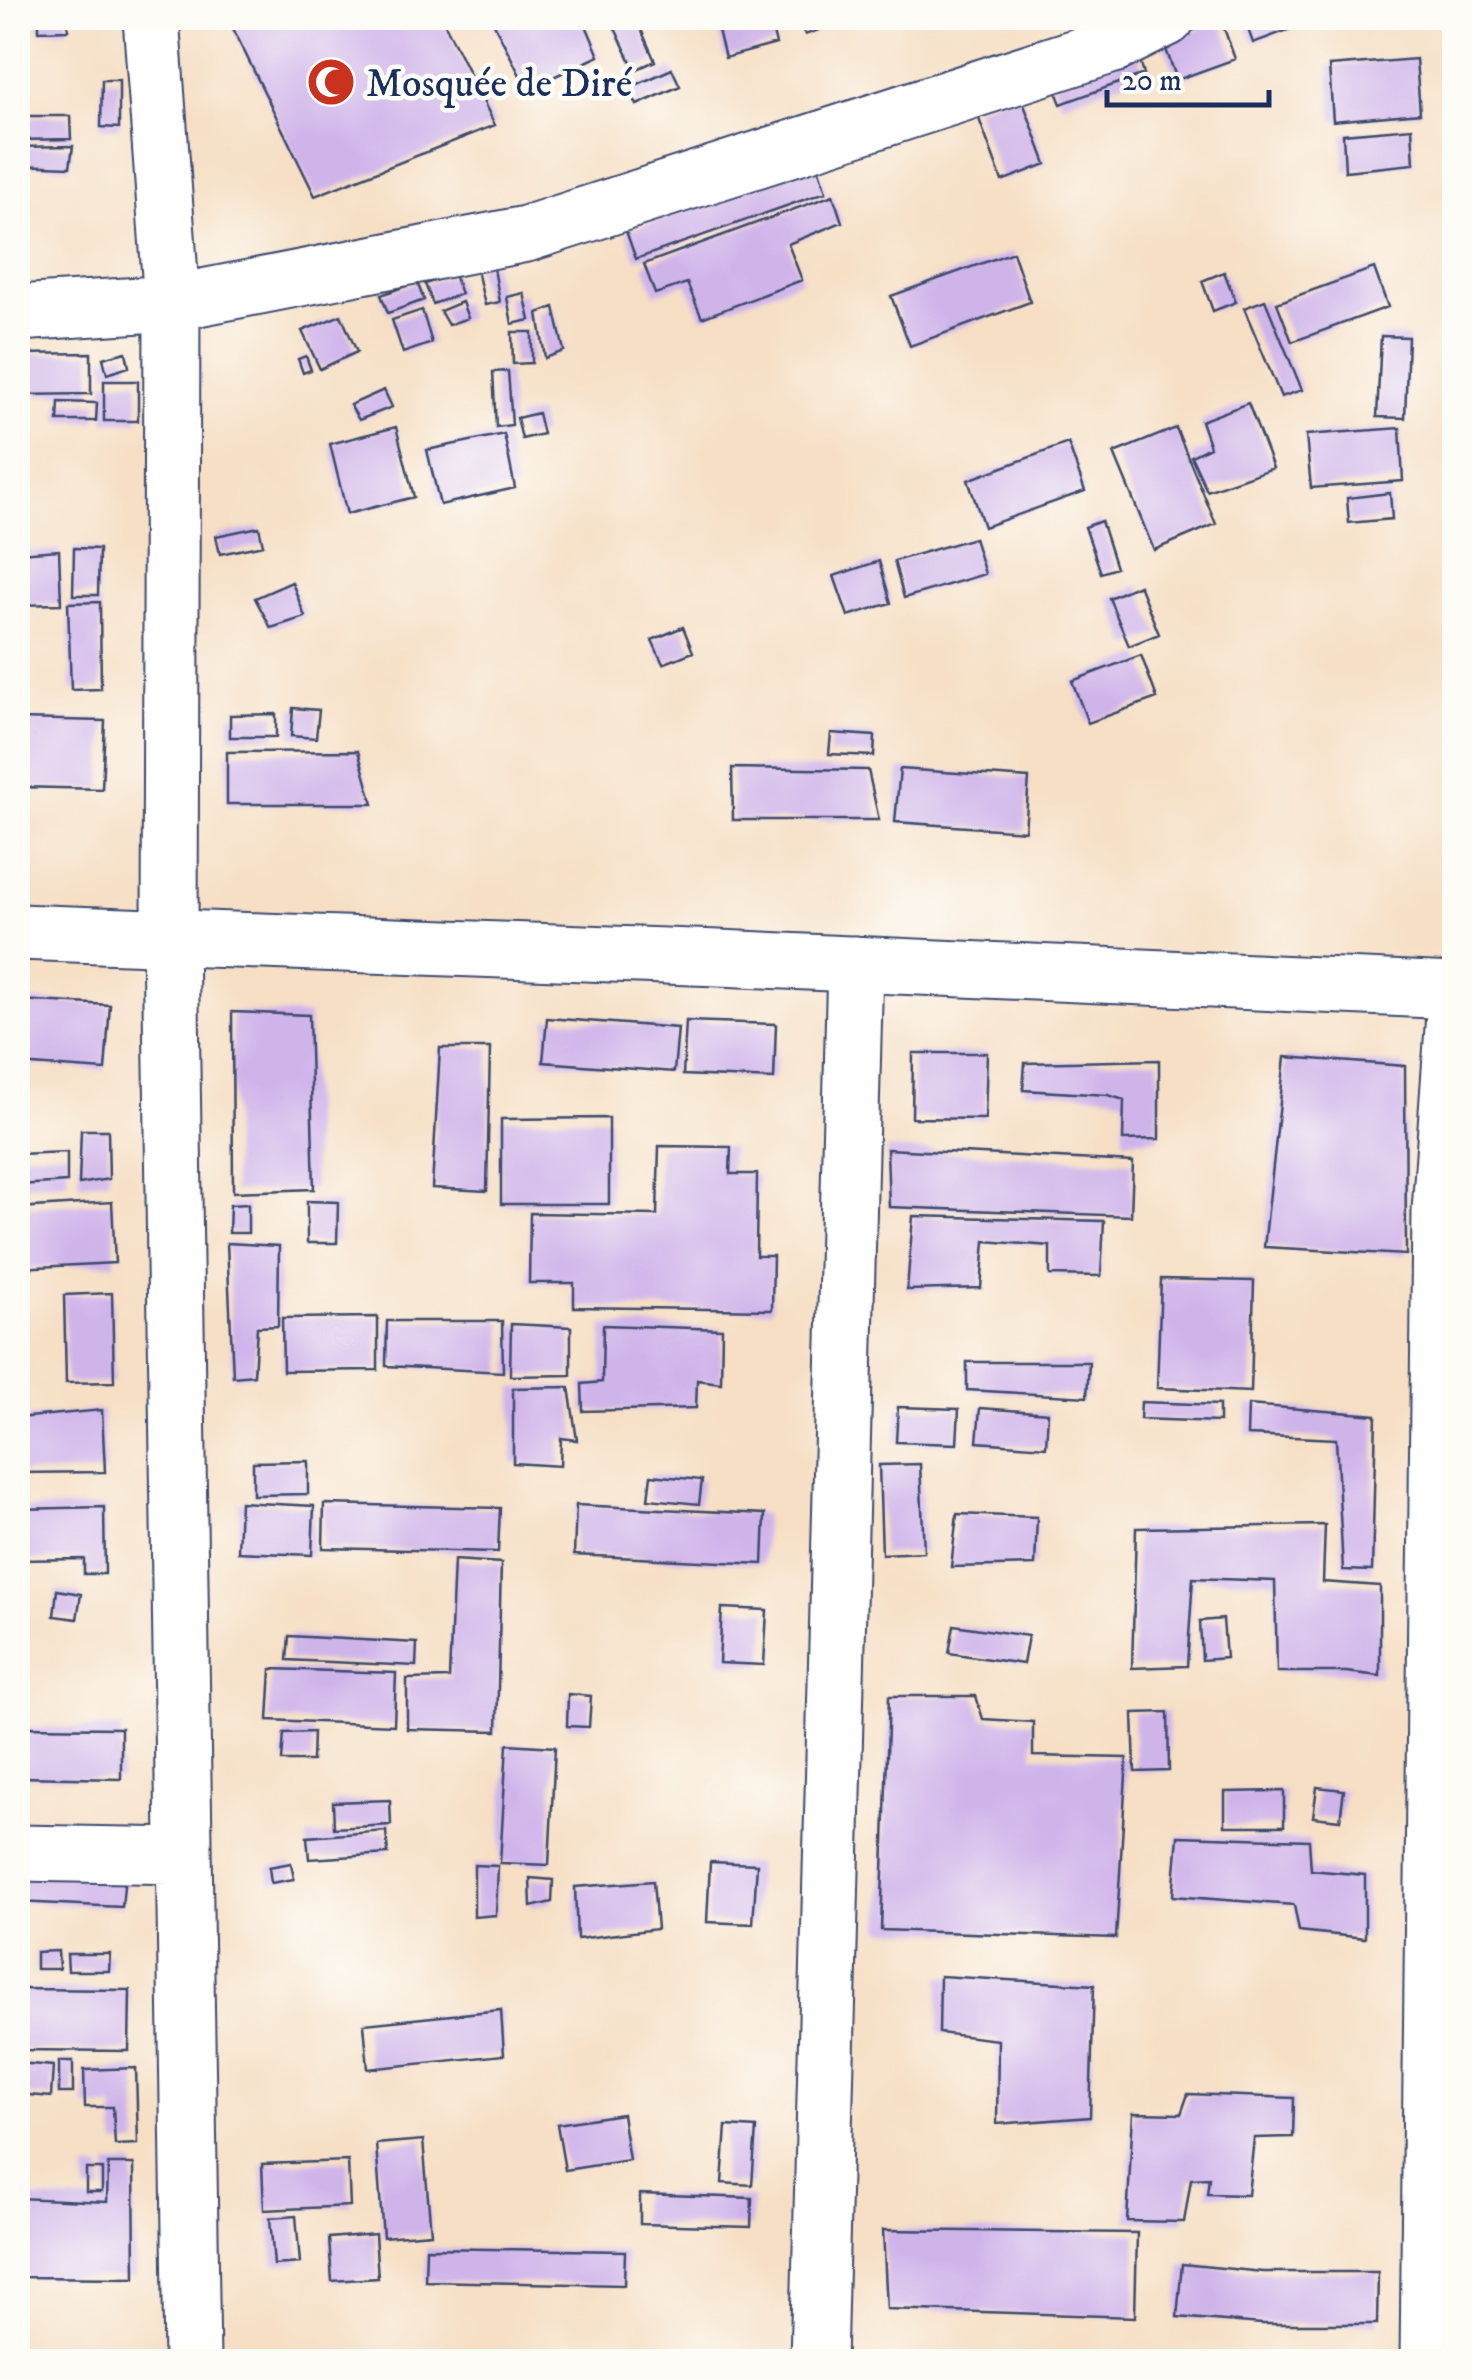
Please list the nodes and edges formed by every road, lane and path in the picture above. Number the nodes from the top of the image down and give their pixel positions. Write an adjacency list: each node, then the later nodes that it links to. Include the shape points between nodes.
1 (151, 18): 4 (street)
2 (1168, 18): 3 (street)
3 (1096, 31): 4 (street, via 526,234)
4 (172, 303): 5 (street); 7 (street)
5 (18, 313)
6 (18, 932): 7 (street)
7 (170, 937): 8 (street); 12 (street)
8 (856, 964): 9 (street); 14 (street)
9 (1454, 991)
10 (1454, 1014): 15 (street, via 1440,1211)
11 (18, 1853): 12 (street)
12 (184, 1856): 13 (street)
13 (192, 2362)
14 (818, 2362)
15 (1428, 2362)

